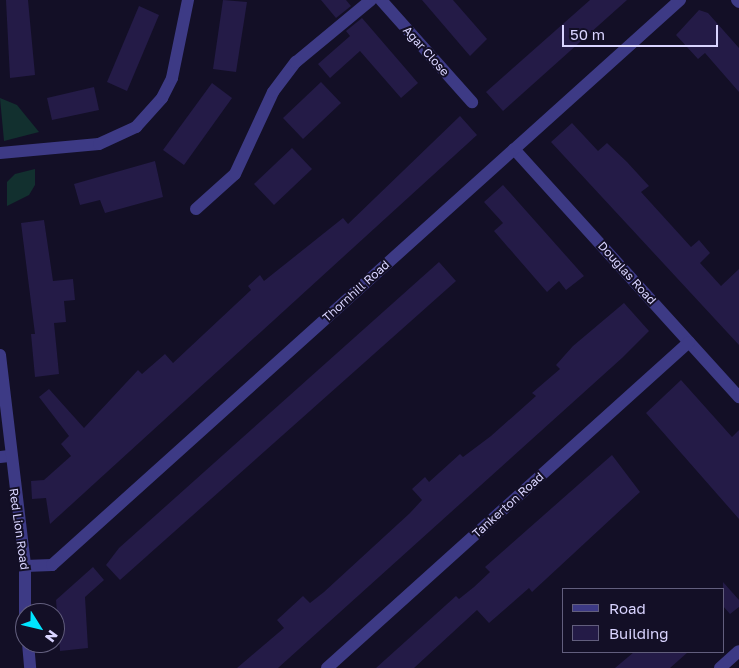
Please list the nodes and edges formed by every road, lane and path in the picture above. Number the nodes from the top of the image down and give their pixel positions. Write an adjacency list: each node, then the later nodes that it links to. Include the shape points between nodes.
1 (188, 0): 7 (street, via 172,78 162,98 136,127 99,144)
2 (371, 0): 8 (street, via 296,62 273,92 235,174)
3 (381, 0): 5 (street, Agar Close)
4 (680, 0): 6 (street, Thornhill Road)
5 (472, 102)
6 (514, 149): 9 (street, Douglas Road); 13 (street, Thornhill Road, via 52,565)
7 (0, 153)
8 (196, 209)
9 (689, 342): 11 (street, Douglas Road); 18 (street, Tankerton Road)
10 (0, 355): 12 (street, Red Lion Road)
11 (739, 398)
12 (4, 456): 13 (street, Red Lion Road)
13 (25, 566): 14 (street, Red Lion Road)
14 (26, 603)
15 (739, 651): 19 (street)
16 (29, 653): 17 (street)
17 (30, 668)
18 (327, 668)
19 (720, 668)

